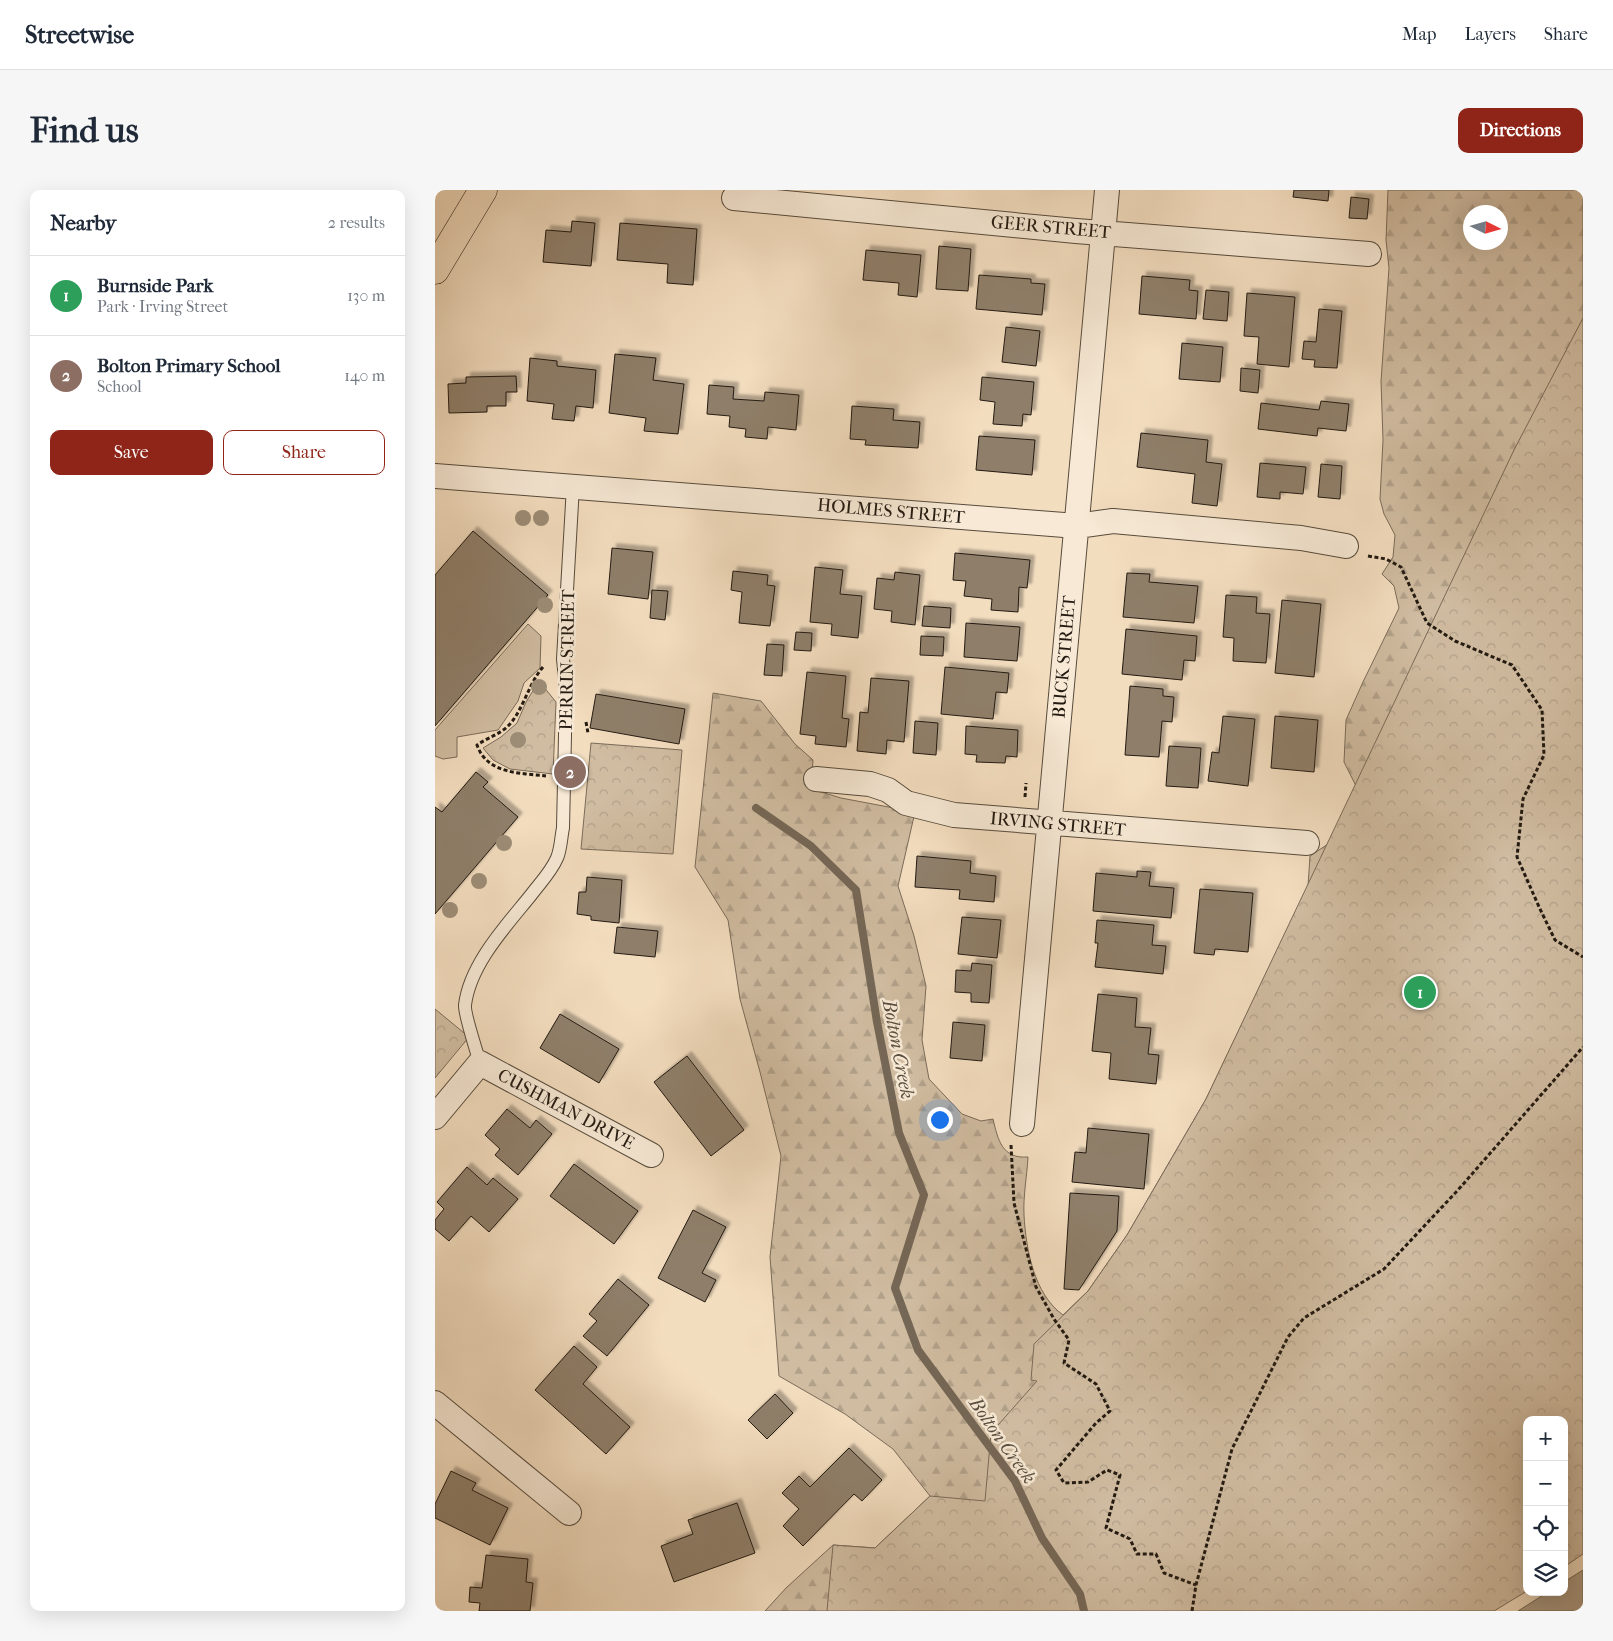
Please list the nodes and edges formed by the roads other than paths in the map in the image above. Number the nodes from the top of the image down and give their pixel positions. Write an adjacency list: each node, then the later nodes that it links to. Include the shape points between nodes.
1 (483, 190): 6 (main road)
2 (1107, 190): 4 (street, BUCK STREET)
3 (734, 198): 4 (street, GEER STREET)
4 (1103, 233): 5 (street, GEER STREET); 9 (street, BUCK STREET)
5 (1369, 254)
6 (435, 270)
7 (435, 476): 8 (street, HOLMES STREET)
8 (573, 486): 9 (street, HOLMES STREET); 14 (lane, PERRIN STREET, via 563,659 566,689 560,847 548,874 508,921 481,960 472,980 464,1006)
9 (1077, 526): 10 (street, HOLMES STREET, via 1113,521 1301,538); 12 (street, BUCK STREET)
10 (1346, 546)
11 (816, 779): 12 (street, IRVING STREET, via 870,784 888,790 906,803 954,815)
12 (1049, 824): 13 (street, IRVING STREET); 16 (street, BUCK STREET)
13 (1307, 843)
14 (480, 1063): 15 (street); 17 (street, CUSHMAN DRIVE)
15 (435, 1117)
16 (1017, 1134)
17 (651, 1155)
18 (435, 1403): 19 (street)
19 (569, 1512)

